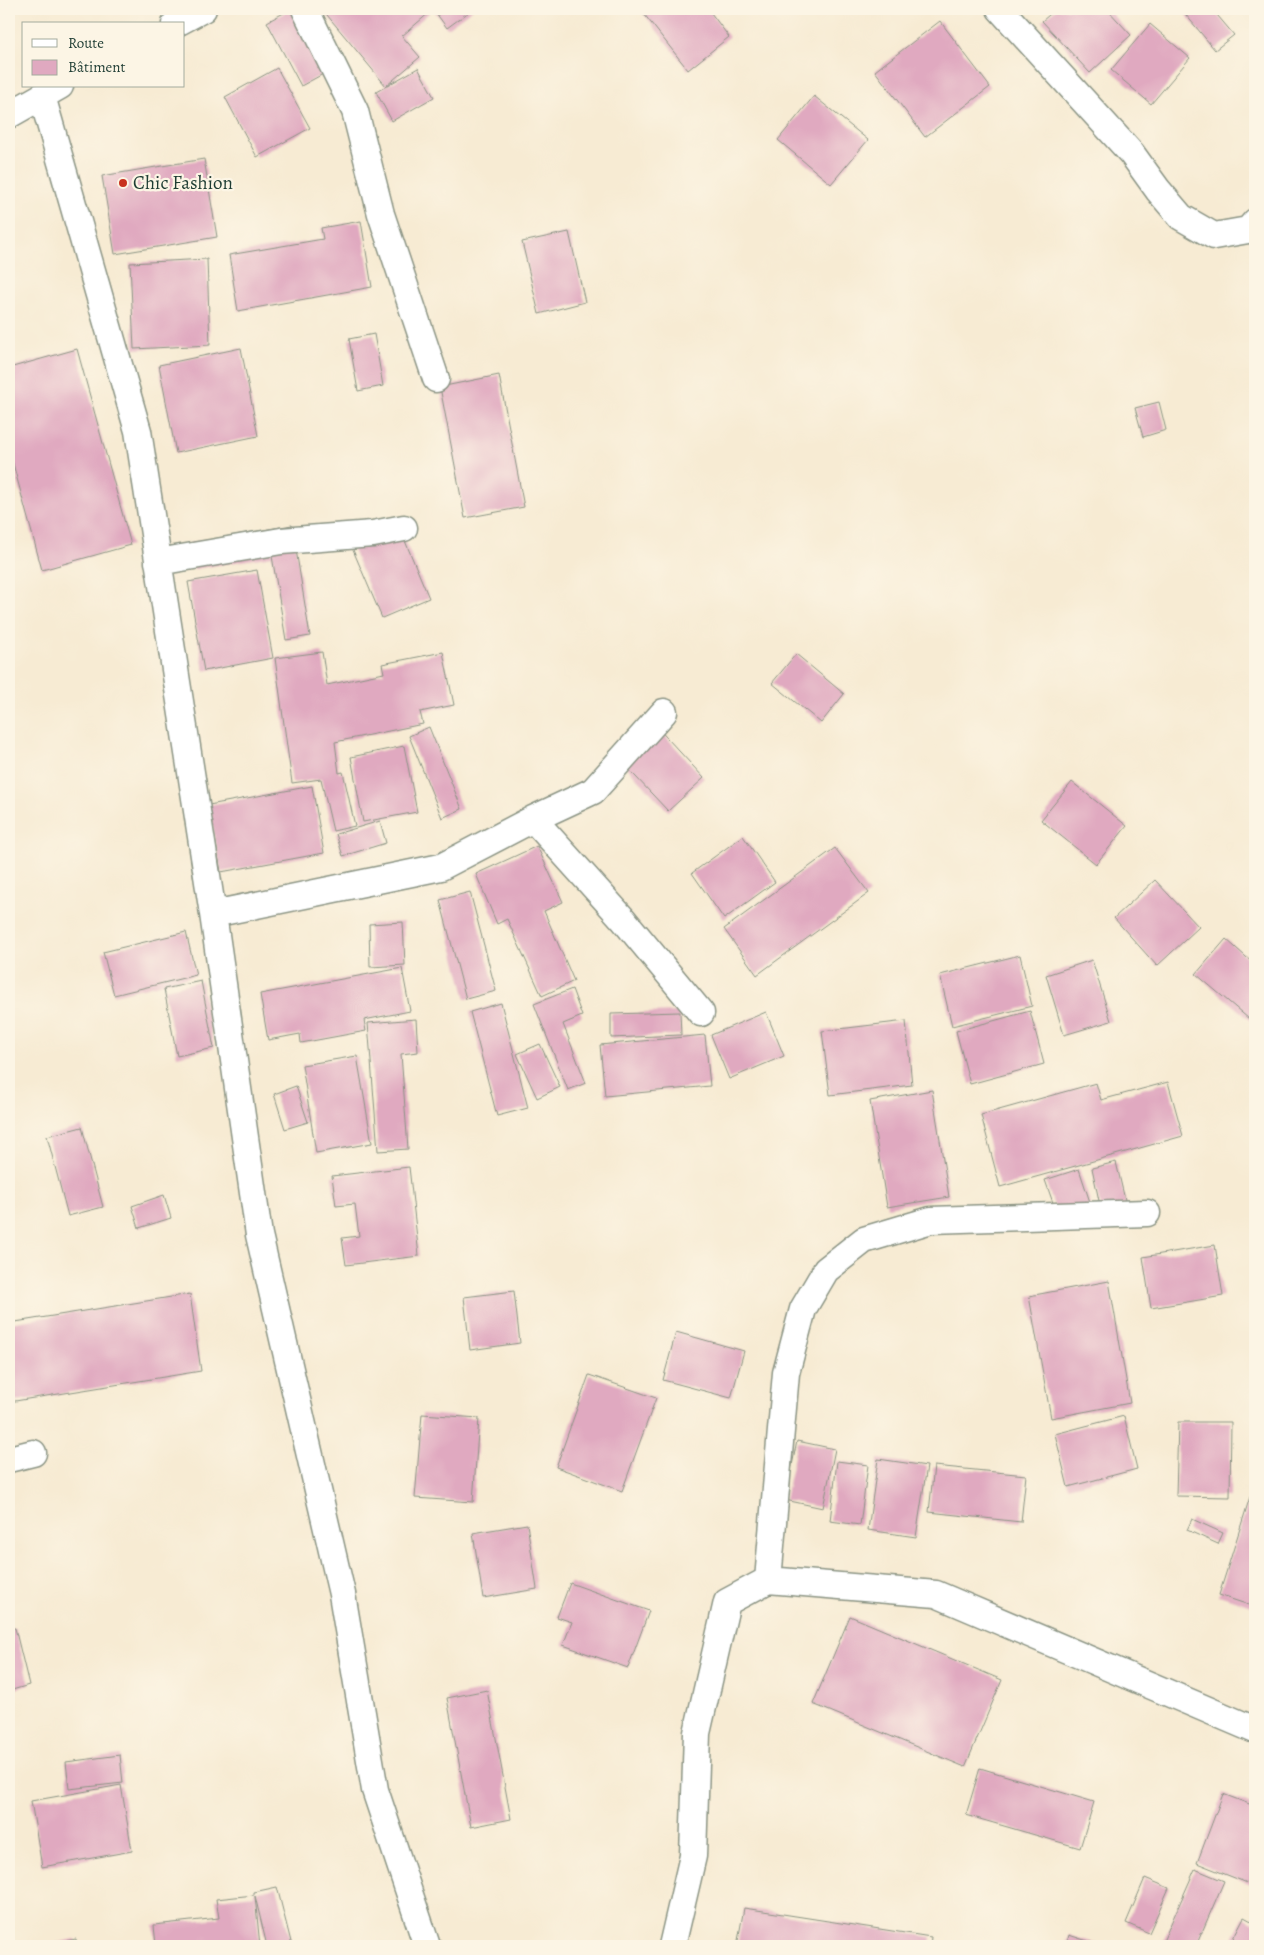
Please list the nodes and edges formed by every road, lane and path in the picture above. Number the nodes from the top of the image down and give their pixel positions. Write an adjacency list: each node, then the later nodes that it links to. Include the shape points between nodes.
1 (203, 9): 4 (street)
2 (306, 9): 8 (street, via 355,111 381,214)
3 (1000, 9): 7 (street, via 1132,154 1181,217 1214,236 1248,230)
4 (179, 22)
5 (51, 91): 6 (street); 10 (street, via 138,430)
6 (9, 115)
7 (1255, 222)
8 (436, 379)
9 (404, 528): 10 (street, via 374,534 281,541)
10 (158, 562): 13 (street)
11 (664, 712): 12 (street, via 593,791)
12 (533, 819): 13 (street, via 441,867); 14 (street, via 623,919)
13 (213, 914): 18 (street, via 259,1235 342,1594 375,1790)
14 (701, 1013)
15 (1147, 1213): 16 (street, via 931,1220 864,1240 826,1270 803,1308 786,1373)
16 (768, 1580): 17 (street, via 936,1594); 19 (street, via 727,1602 697,1733 693,1856)
17 (1255, 1730)
18 (427, 1946)
19 (672, 1946)

